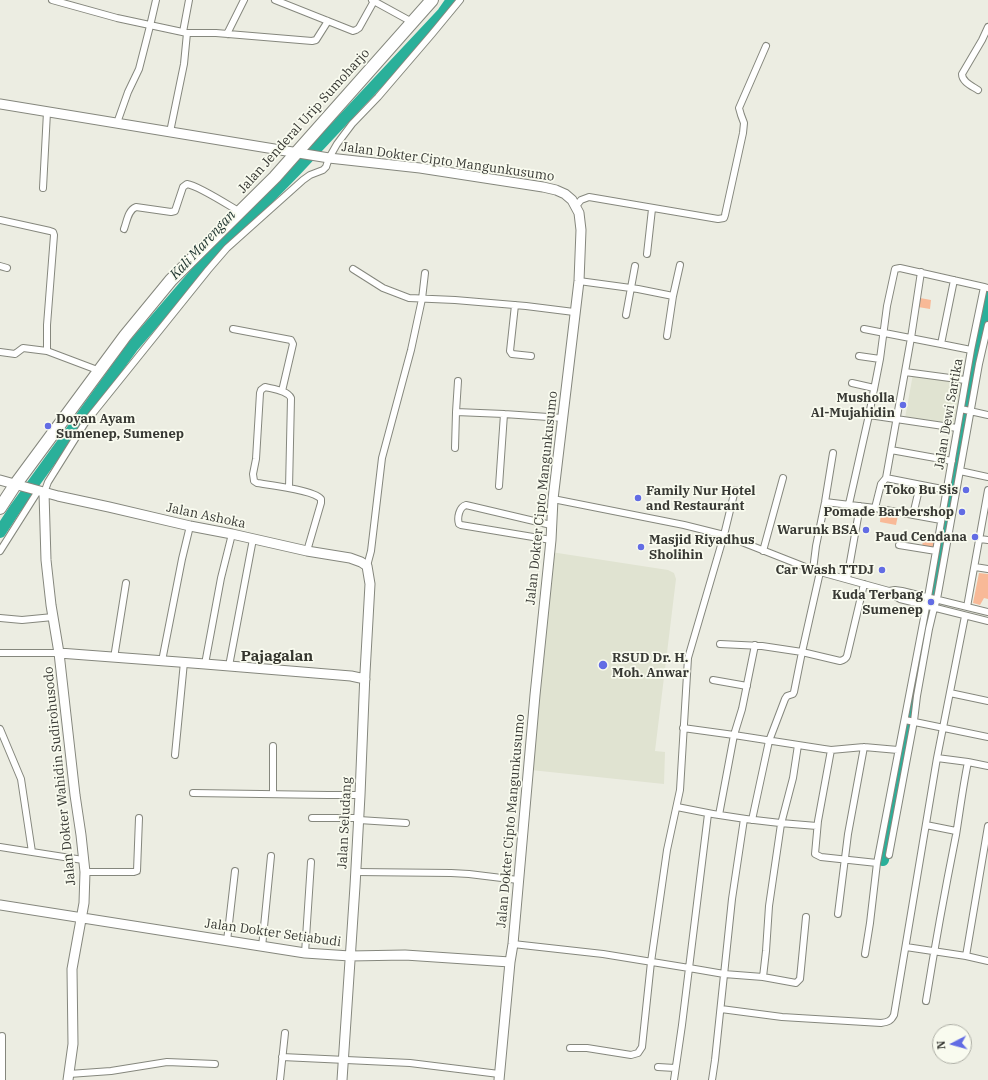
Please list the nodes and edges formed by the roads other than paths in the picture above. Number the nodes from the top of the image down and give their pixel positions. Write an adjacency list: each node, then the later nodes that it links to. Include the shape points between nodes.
1 (52, 0): 12 (street)
2 (156, 0): 12 (street)
3 (189, 0): 14 (street)
4 (236, 0): 8 (street)
5 (275, 0): 10 (street)
6 (432, 0): 11 (highway, Jalan Jenderal Urip Sumoharjo)
7 (460, 0): 23 (street, via 352,124)
8 (244, 1): 15 (street)
9 (373, 1): 10 (street, via 356,30); 11 (street)
10 (328, 21): 15 (street, via 316,40 312,41)
11 (412, 22): 22 (highway, Jalan Jenderal Urip Sumoharjo)
12 (150, 26): 14 (street); 20 (street, via 139,69)
13 (988, 27): 17 (street, via 962,74 962,78)
14 (185, 32): 15 (street); 21 (street, via 184,64)
15 (227, 34)
16 (766, 46): 26 (street, via 739,108 744,122 743,133 724,218)
17 (978, 90)
18 (0, 104): 19 (street, Jalan Dokter Cipto Mangunkusumo)
19 (47, 112): 20 (street, Jalan Dokter Cipto Mangunkusumo); 24 (street)
20 (117, 123): 21 (street, Jalan Dokter Cipto Mangunkusumo)
21 (170, 132): 22 (street, Jalan Dokter Cipto Mangunkusumo)
22 (302, 153): 23 (street, Jalan Dokter Cipto Mangunkusumo); 27 (highway, Jalan Jenderal Urip Sumoharjo)
23 (327, 158): 25 (street, Jalan Dokter Cipto Mangunkusumo, via 420,168 543,187 565,194); 92 (street, via 323,170 302,180 227,248 208,270 85,423)
24 (43, 188)
25 (576, 206): 26 (street, via 581,200 589,197); 39 (street, Jalan Dokter Cipto Mangunkusumo, via 581,230)
26 (652, 209): 30 (street)
27 (240, 212): 29 (street, via 187,184 183,187 175,211 133,208); 60 (highway, Jalan Jenderal Urip Sumoharjo, via 172,280 125,336)
28 (0, 220): 55 (street, via 53,232)
29 (124, 229)
30 (647, 254)
31 (680, 265): 42 (street)
32 (0, 266): 34 (street)
33 (635, 266): 41 (street)
34 (7, 268)
35 (353, 269): 43 (street, via 382,288 409,298)
36 (921, 272): 38 (street); 50 (street, via 895,269); 52 (street)
37 (425, 273): 43 (street)
38 (954, 280): 40 (street); 53 (street)
39 (579, 281): 41 (street); 45 (street, Jalan Dokter Cipto Mangunkusumo)
40 (986, 287): 54 (street, Jalan Dewi Sartika)
41 (630, 288): 42 (street); 46 (street)
42 (673, 296): 51 (street)
43 (422, 298): 44 (street); 115 (street, via 382,458 372,551)
44 (515, 305): 45 (street); 57 (street, via 510,353)
45 (574, 312): 73 (street, Jalan Dokter Cipto Mangunkusumo)
46 (626, 315)
47 (988, 325): 68 (street)
48 (233, 329): 66 (street, via 291,340 293,344)
49 (864, 329): 50 (street)
50 (884, 333): 52 (street); 59 (street)
51 (667, 336)
52 (911, 338): 53 (street); 61 (street)
53 (940, 344): 54 (street)
54 (971, 350): 62 (street, Jalan Dewi Sartika)
55 (47, 351): 56 (street, via 23,348 15,354); 60 (street)
56 (0, 352)
57 (531, 356)
58 (859, 356): 59 (street)
59 (880, 359): 65 (street)
60 (100, 371): 86 (highway, Jalan Jenderal Urip Sumoharjo)
61 (905, 372): 62 (street); 74 (street)
62 (965, 380): 67 (street, Jalan Dewi Sartika)
63 (458, 381): 69 (street)
64 (852, 383): 65 (street)
65 (874, 388): 71 (street)
66 (282, 391): 88 (street, via 291,398); 88 (street, via 265,387 260,393 253,474 257,483)
67 (961, 409): 68 (street); 75 (street, Jalan Dewi Sartika)
68 (971, 411): 72 (street); 80 (street)
69 (456, 412): 70 (street); 76 (street)
70 (504, 414): 73 (street); 87 (street)
71 (869, 415): 74 (street); 95 (street)
72 (988, 415)
73 (563, 418): 93 (street, Jalan Dokter Cipto Mangunkusumo)
74 (896, 420): 75 (street); 77 (street)
75 (957, 428): 79 (street, Jalan Dewi Sartika)
76 (454, 448)
77 (891, 450): 79 (street); 83 (street)
78 (833, 453): 94 (street)
79 (952, 461): 90 (street, Jalan Dewi Sartika)
80 (960, 471): 81 (street); 125 (street)
81 (988, 477)
82 (783, 478): 113 (street)
83 (886, 478): 85 (street); 98 (street, via 881,484)
84 (0, 480): 86 (street)
85 (920, 485): 90 (street); 100 (street)
86 (19, 486): 92 (street); 97 (highway, Jalan Jenderal Urip Sumoharjo)
87 (499, 486)
88 (289, 488): 112 (street, via 316,495 321,499)
89 (735, 490): 105 (street)
90 (947, 490): 101 (street, Jalan Dewi Sartika)
91 (988, 490): 99 (street)
92 (41, 492): 103 (street, Jalan Ashoka); 111 (street); 131 (street, Jalan Dokter Wahidin Sudirohusodo)
93 (553, 499): 102 (street, Jalan Dokter Cipto Mangunkusumo); 105 (street, via 684,525)
94 (825, 502): 95 (street); 118 (street)
95 (849, 504): 96 (street)
96 (860, 506): 98 (street); 120 (street)
97 (0, 508)
98 (875, 508): 100 (street)
99 (986, 509): 107 (street)
100 (913, 515): 101 (street)
101 (941, 520): 114 (street, Jalan Dewi Sartika)
102 (551, 525): 108 (street, Jalan Dokter Cipto Mangunkusumo); 108 (street, via 466,505 461,508 458,521 460,526)
103 (190, 526): 104 (street, Jalan Ashoka); 140 (street)
104 (232, 534): 106 (street, Jalan Ashoka); 142 (street)
105 (724, 536): 113 (street); 152 (street, via 688,658)
106 (253, 539): 112 (street, Jalan Ashoka); 143 (street)
107 (980, 539): 109 (street); 116 (street)
108 (551, 540): 194 (street, Jalan Dokter Cipto Mangunkusumo)
109 (988, 540)
110 (899, 545): 114 (street)
111 (0, 551)
112 (307, 551): 115 (street, Jalan Ashoka, via 350,558)
113 (763, 551): 118 (street)
114 (936, 551): 124 (street, Jalan Dewi Sartika)
115 (368, 566): 144 (street, Jalan Seludang, via 370,584)
116 (975, 567): 117 (street); 127 (street)
117 (988, 569)
118 (813, 570): 119 (street)
119 (820, 572): 120 (street); 136 (street)
120 (847, 579): 122 (street)
121 (126, 583): 139 (street)
122 (864, 584): 123 (street); 136 (street, via 846,658 840,660)
123 (889, 591): 124 (street); 126 (street, via 894,596)
124 (928, 597): 125 (street); 126 (street, Jalan Dewi Sartika)
125 (937, 599): 127 (street); 128 (street)
126 (926, 605): 128 (street); 149 (street, Jalan Dewi Sartika)
127 (967, 607): 129 (street)
128 (934, 608): 130 (street); 150 (street)
129 (988, 612)
130 (965, 616): 133 (street); 147 (street)
131 (53, 617): 132 (street, via 22,620); 138 (street, Jalan Dokter Wahidin Sudirohusodo)
132 (0, 618)
133 (988, 621)
134 (720, 644): 135 (street)
135 (755, 645): 136 (street); 146 (street)
136 (802, 652): 156 (street, via 794,694 785,699)
137 (0, 653): 138 (street)
138 (59, 653): 139 (street); 188 (street, Jalan Dokter Wahidin Sudirohusodo)
139 (114, 658): 140 (street)
140 (162, 661): 141 (street)
141 (184, 662): 142 (street); 162 (street)
142 (205, 664): 143 (street)
143 (230, 666): 144 (street)
144 (365, 679): 168 (street, Jalan Seludang)
145 (713, 680): 146 (street)
146 (747, 686): 154 (street)
147 (950, 693): 148 (street); 151 (street)
148 (988, 701)
149 (905, 720): 150 (street); 161 (street, Jalan Dewi Sartika)
150 (914, 721): 151 (street); 185 (street)
151 (943, 727): 155 (street); 163 (street)
152 (684, 728): 154 (street); 169 (street)
153 (0, 729): 184 (street, via 21,779)
154 (734, 735): 156 (street); 171 (street)
155 (988, 736)
156 (769, 741): 157 (street); 176 (street)
157 (798, 745): 160 (street); 178 (street)
158 (273, 746): 167 (street)
159 (864, 747): 160 (street); 161 (street); 187 (street)
160 (832, 750): 180 (street)
161 (898, 750): 190 (street, Jalan Dewi Sartika)
162 (175, 755)
163 (938, 758): 164 (street); 179 (street)
164 (968, 762): 165 (street); 182 (street)
165 (988, 766)
166 (193, 793): 167 (street)
167 (273, 794): 168 (street)
168 (360, 795): 174 (street, Jalan Seludang)
169 (677, 807): 170 (street); 210 (street, via 667,850)
170 (708, 814): 171 (street); 211 (street)
171 (719, 815): 175 (street)
172 (140, 818): 192 (street, via 137,871)
173 (312, 818): 174 (street)
174 (359, 819): 177 (street); 193 (street, Jalan Seludang)
175 (744, 819): 176 (street); 212 (street)
176 (752, 820): 178 (street)
177 (406, 823)
178 (782, 824): 180 (street); 213 (street, via 769,906)
179 (926, 825): 182 (street); 202 (street)
180 (817, 826): 187 (street, via 815,854 821,858)
181 (988, 826): 207 (street)
182 (956, 831): 203 (street)
183 (0, 847): 184 (street)
184 (32, 852): 188 (street)
185 (889, 855)
186 (271, 856): 201 (street)
187 (845, 859): 190 (street); 196 (street)
188 (84, 860): 192 (street, Jalan Dokter Wahidin Sudirohusodo)
189 (311, 862): 204 (street)
190 (877, 863): 205 (street, Jalan Dewi Sartika)
191 (235, 871): 199 (street)
192 (85, 872): 198 (street, Jalan Dokter Wahidin Sudirohusodo)
193 (356, 872): 194 (street, via 451,873); 206 (street, Jalan Seludang)
194 (518, 880): 200 (street, Jalan Dokter Cipto Mangunkusumo)
195 (0, 905): 198 (street, Jalan Dokter Setiabudi)
196 (838, 914)
197 (806, 917): 213 (street, via 799,981 796,983)
198 (82, 918): 199 (street, Jalan Dokter Setiabudi); 224 (street, Jalan Dokter Wahidin Sudirohusodo, via 72,969 73,1044)
199 (227, 941): 201 (street, Jalan Dokter Setiabudi)
200 (513, 944): 209 (street, Jalan Dokter Cipto Mangunkusumo); 210 (street)
201 (262, 947): 204 (street, Jalan Dokter Setiabudi)
202 (906, 947): 203 (street); 215 (street, via 894,1015 888,1022 786,1017)
203 (934, 951): 207 (street); 214 (street)
204 (304, 953): 206 (street, Jalan Dokter Setiabudi)
205 (865, 954)
206 (350, 956): 209 (street, Jalan Dokter Setiabudi, via 405,955); 220 (street, Jalan Seludang)
207 (966, 956): 208 (street)
208 (988, 961)
209 (510, 962): 225 (street, Jalan Dokter Cipto Mangunkusumo)
210 (651, 962): 211 (street); 218 (street, via 642,1047 638,1053 631,1055)
211 (689, 968): 212 (street); 223 (street)
212 (724, 974): 213 (street); 215 (street)
213 (763, 977)
214 (926, 1001)
215 (721, 1009): 230 (street)
216 (285, 1033): 219 (street)
217 (2, 1036): 226 (street)
218 (570, 1048)
219 (282, 1057): 220 (street); 227 (street)
220 (343, 1060): 225 (street, via 410,1063); 228 (street, Jalan Seludang)
221 (215, 1064): 224 (street, via 167,1062)
222 (658, 1067): 223 (street)
223 (675, 1068): 229 (street)
224 (68, 1077)
225 (499, 1077)
226 (2, 1080)
227 (280, 1080)
228 (342, 1080)
229 (674, 1080)
230 (712, 1080)

